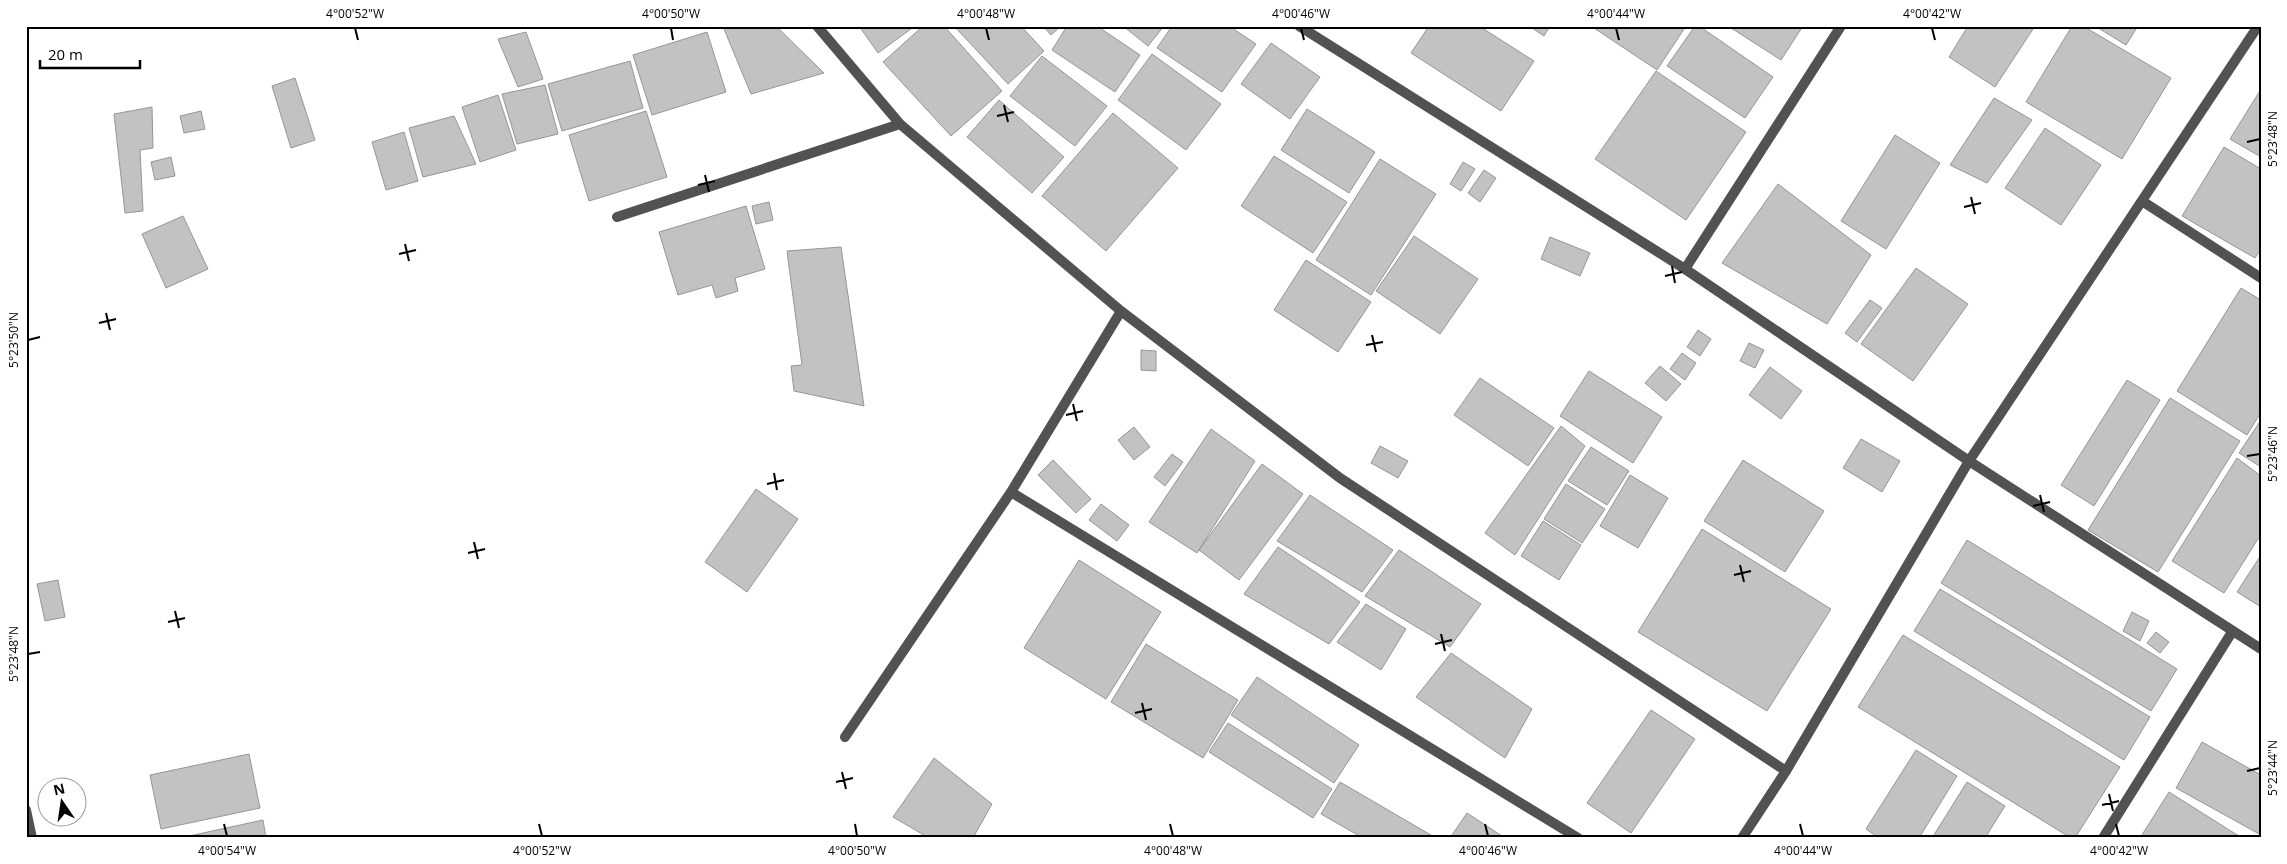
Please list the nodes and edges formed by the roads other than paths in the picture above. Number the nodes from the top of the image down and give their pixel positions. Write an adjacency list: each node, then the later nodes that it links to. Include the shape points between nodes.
1 (817, 26): 5 (street)
2 (1298, 26): 8 (street)
3 (1841, 26): 8 (street)
4 (2258, 26): 6 (street)
5 (900, 124): 7 (street); 10 (street)
6 (2142, 201): 9 (street); 11 (street)
7 (617, 217)
8 (1685, 269): 11 (street)
9 (2261, 278)
10 (1121, 310): 12 (street); 16 (street, via 1340,478)
11 (1969, 461): 13 (street); 16 (street)
12 (1011, 492): 15 (street); 19 (street)
13 (2232, 632): 14 (street); 21 (street)
14 (2261, 649)
15 (845, 737)
16 (1786, 771): 20 (street)
17 (26, 810): 18 (street)
18 (32, 838)
19 (1578, 838)
20 (1742, 838)
21 (2103, 838)

